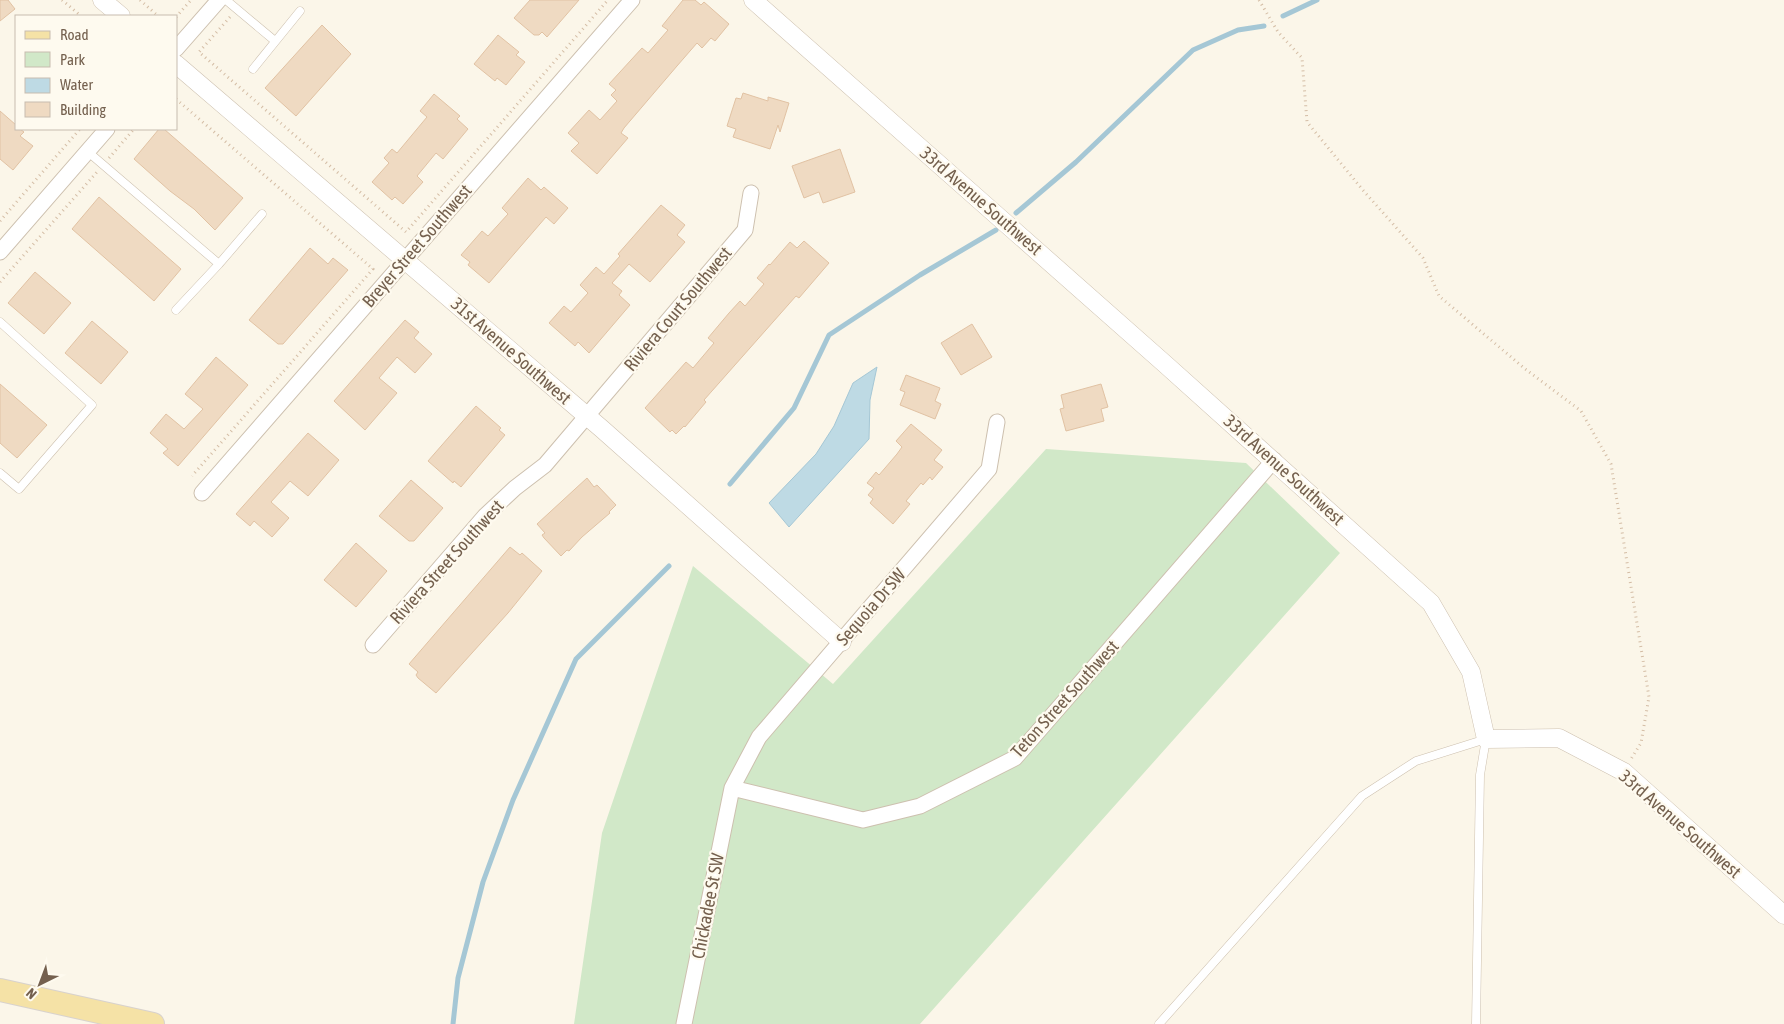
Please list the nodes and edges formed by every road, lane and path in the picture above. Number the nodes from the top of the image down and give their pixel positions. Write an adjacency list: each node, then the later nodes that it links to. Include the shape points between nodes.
1 (62, 0): 13 (path)
2 (102, 0): 14 (street)
3 (140, 0): 15 (path)
4 (191, 0): 16 (path)
5 (219, 0): 18 (street)
6 (226, 0): 11 (lane)
7 (608, 0): 11 (path, via 406,232 199,52)
8 (632, 0): 31 (street, Breyer Street Southwest)
9 (753, 0): 38 (street, 33rd Avenue Southwest)
10 (1259, 0): 45 (path, via 1278,32 1302,58 1307,122 1423,258 1439,296 1581,411 1611,464 1649,697 1641,743)
11 (237, 9): 17 (lane)
12 (300, 11): 17 (lane)
13 (80, 15)
14 (120, 15)
15 (157, 15)
16 (178, 15)
17 (275, 41): 20 (lane)
18 (178, 47)
19 (178, 66): 31 (street, 31st Avenue Southwest)
20 (253, 69)
21 (178, 101): 40 (path, via 373,269)
22 (79, 130): 29 (path)
23 (106, 130): 25 (street)
24 (133, 130): 26 (path)
25 (87, 151): 26 (lane); 30 (street)
26 (103, 165): 32 (lane); 33 (path)
27 (751, 193): 36 (street, Riviera Court Southwest, via 745,230)
28 (262, 214): 32 (lane)
29 (0, 221)
30 (0, 252)
31 (405, 260): 36 (street, 31st Avenue Southwest); 41 (street, Breyer Street Southwest)
32 (219, 264): 34 (lane)
33 (0, 282)
34 (176, 310)
35 (0, 322): 39 (lane, via 92,405 19,489)
36 (587, 416): 42 (street, 31st Avenue Southwest); 43 (street, Riviera Street Southwest, via 545,465 484,516)
37 (997, 422): 42 (street, Sequoia Dr SW, via 989,469)
38 (1274, 460): 44 (street, 33rd Avenue Southwest, via 1431,603 1471,672); 46 (street, Teton Street Southwest, via 1015,758 920,806 863,820)
39 (0, 473)
40 (192, 476)
41 (202, 493)
42 (842, 642): 46 (street, Sequoia Dr SW, via 759,737)
43 (373, 645)
44 (1486, 739): 45 (street, 33rd Avenue Southwest, via 1559,738); 51 (lane, via 1416,761 1362,796); 52 (lane, via 1480,776)
45 (1624, 772): 47 (street, 33rd Avenue Southwest)
46 (732, 788): 50 (street, Chickadee St SW)
47 (1784, 915)
48 (0, 990): 49 (main road)
49 (153, 1024)
50 (684, 1024)
51 (1159, 1024)
52 (1476, 1024)

